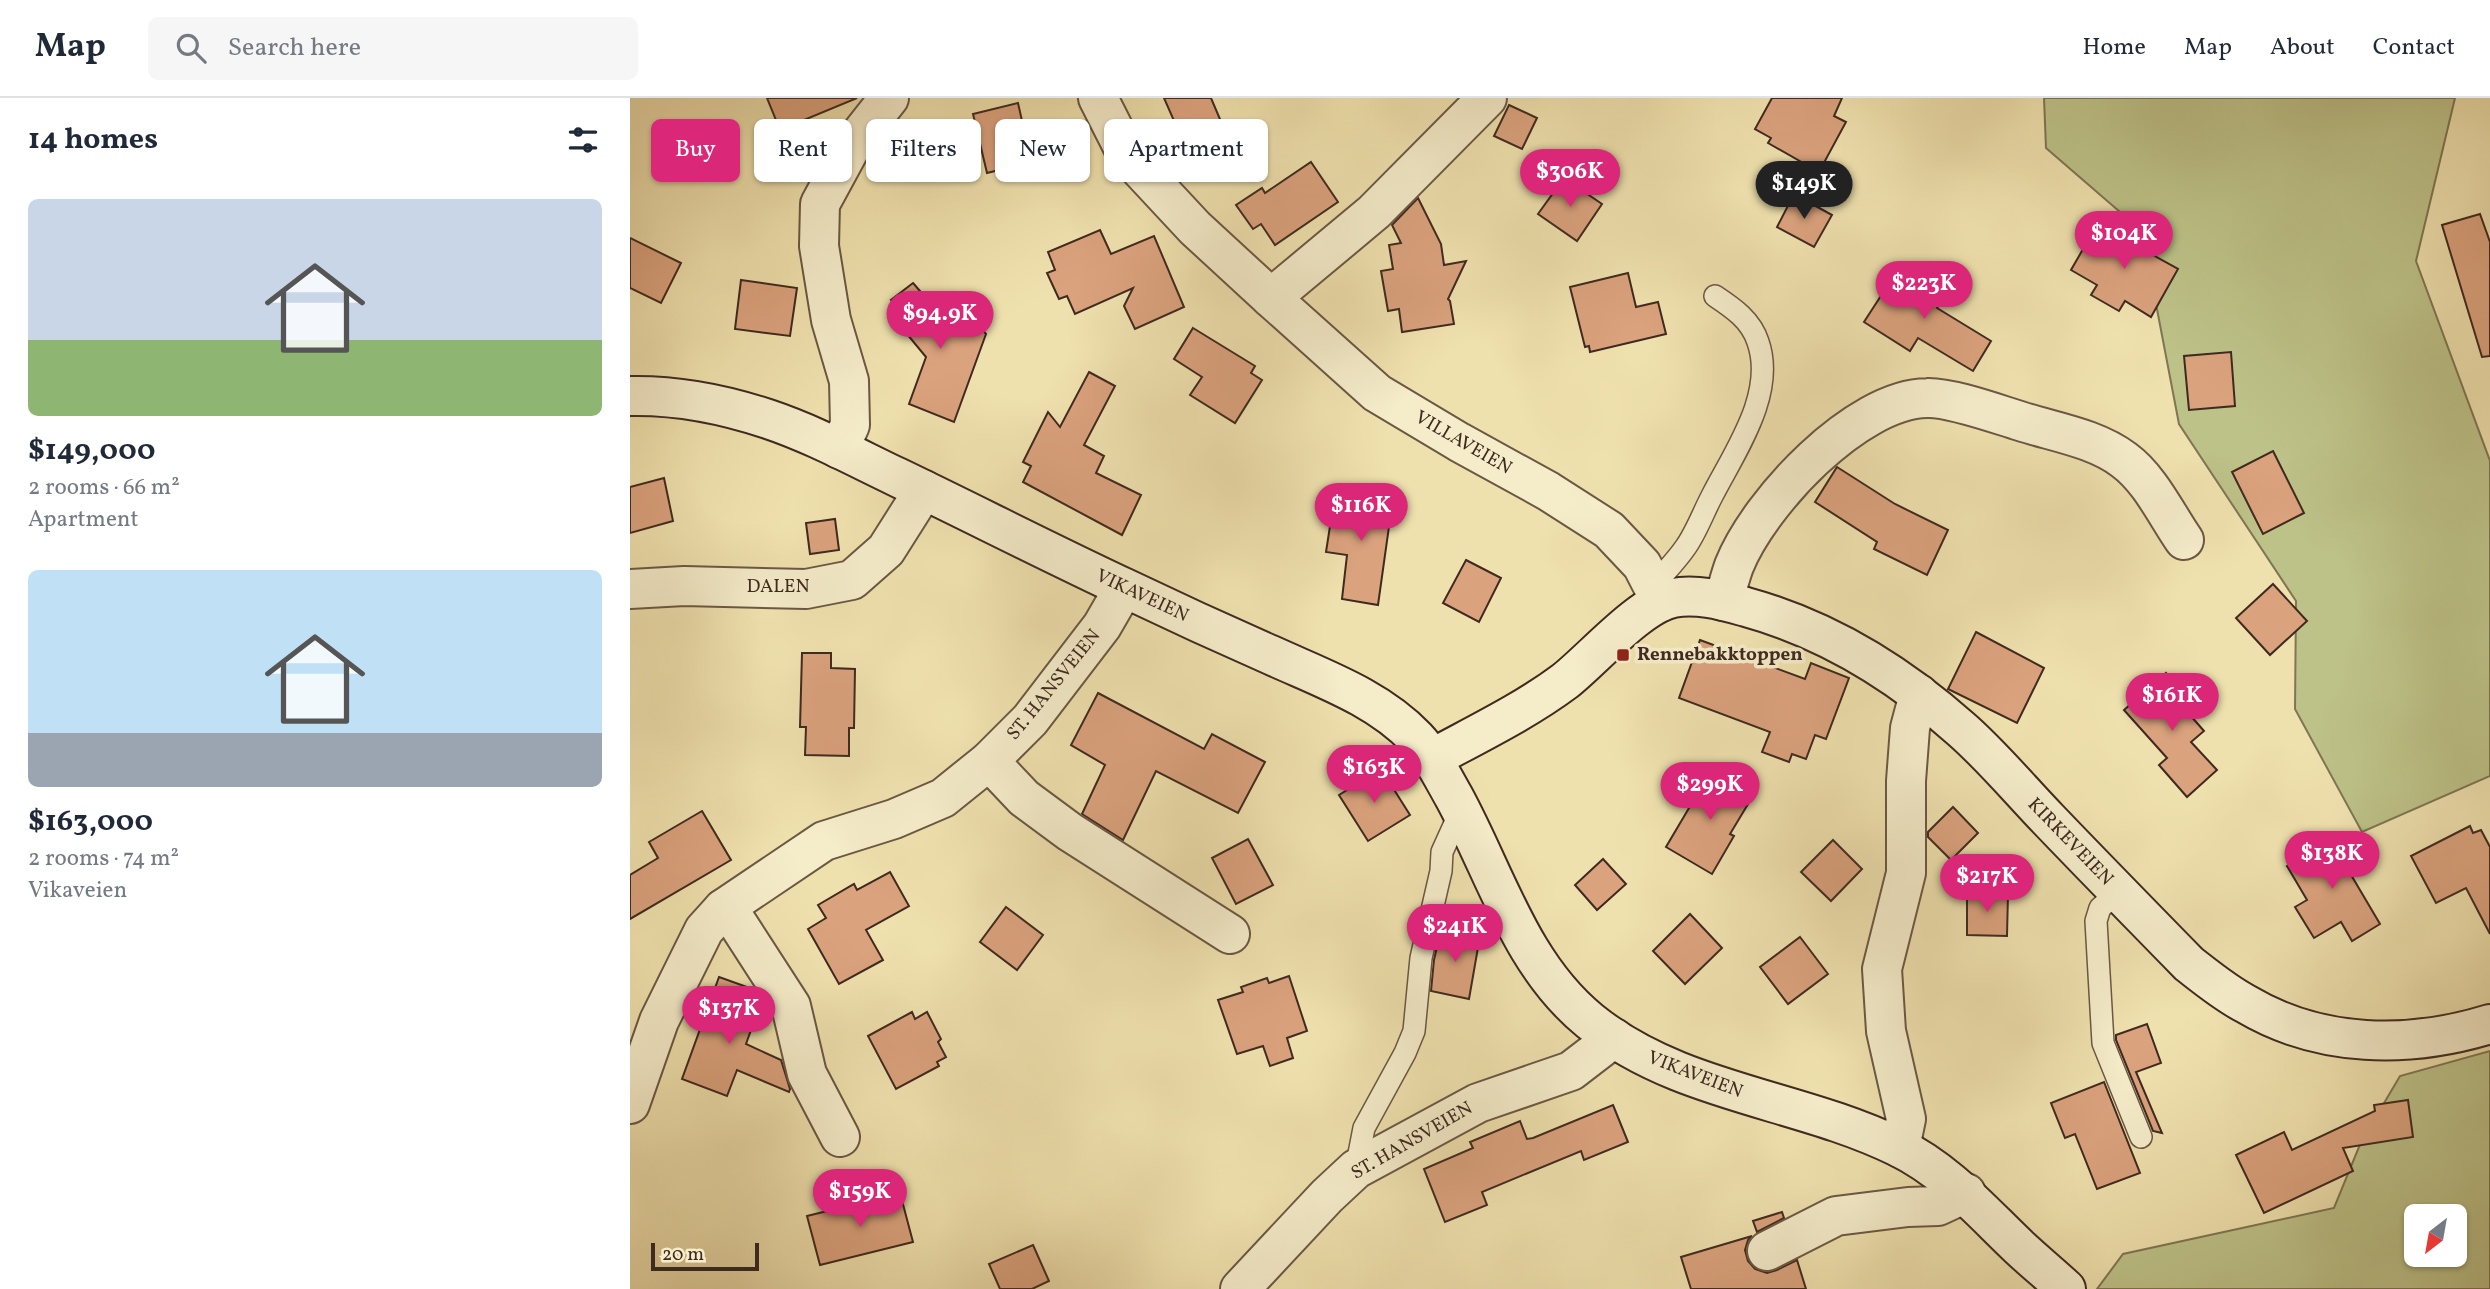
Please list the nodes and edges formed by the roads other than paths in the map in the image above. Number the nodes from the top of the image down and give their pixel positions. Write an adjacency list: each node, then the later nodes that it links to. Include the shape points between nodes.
1 (889, 98): 7 (street, via 852,145 820,204 819,246 831,320 849,381 850,425)
2 (1098, 98): 5 (street, VILLAVEIEN, via 1127,155 1195,228)
3 (1487, 98): 5 (street, via 1374,212)
4 (1715, 296): 12 (lane, via 1739,313 1758,340 1763,373 1760,389 1741,440)
5 (1270, 298): 12 (street, VILLAVEIEN, via 1377,393 1609,530 1642,565)
6 (630, 396): 7 (street, VIKAVEIEN, via 694,399 730,407 800,430)
7 (839, 449): 8 (street, VIKAVEIEN)
8 (924, 490): 10 (street, VIKAVEIEN); 11 (street, DALEN, via 886,550 852,580 806,589 684,586)
9 (2184, 540): 13 (street, via 2144,480 2125,460 2101,446 1978,408 1928,398 1896,403 1825,448 1757,525 1735,564)
10 (1124, 588): 15 (street, VIKAVEIEN, via 1368,701 1414,736); 16 (street, ST. HANSVEIEN, via 1102,626 1030,720)
11 (630, 590)
12 (1658, 594): 13 (street, KIRKEVEIEN); 15 (street, via 1643,613 1564,681)
13 (1723, 601): 14 (street, KIRKEVEIEN, via 1798,624)
14 (1919, 694): 18 (street, KIRKEVEIEN, via 1963,731); 26 (street, via 1910,728 1906,781 1906,873 1882,969 1886,1031 1906,1119)
15 (1433, 758): 17 (street, VIKAVEIEN)
16 (989, 761): 19 (street, ST. HANSVEIEN, via 943,799 824,841); 20 (street, via 1024,798 1070,832)
17 (1461, 810): 22 (street, VIKAVEIEN, via 1512,920 1541,968 1574,1006); 27 (lane, via 1442,852 1421,958 1414,1031 1364,1128)
18 (2118, 892): 21 (street, KIRKEVEIEN, via 2189,964 2220,988 2248,1006 2294,1025 2378,1041 2420,1041); 25 (lane, via 2100,908 2096,921 2104,1043)
19 (723, 909): 23 (street, ST. HANSVEIEN, via 704,930 659,1021); 24 (street, via 738,924 791,1006 807,1074)
20 (1230, 934)
21 (2490, 1024)
22 (1614, 1038): 26 (street, VIKAVEIEN, via 1658,1064 1843,1124); 27 (street, ST. HANSVEIEN, via 1570,1071 1478,1103)
23 (630, 1103)
24 (840, 1137)
25 (2141, 1137)
26 (1900, 1148): 28 (street, VIKAVEIEN)
27 (1356, 1170): 30 (street, ST. HANSVEIEN)
28 (1966, 1193): 29 (street, via 1938,1206 1836,1216); 31 (street, VIKAVEIEN)
29 (1767, 1251)
30 (1240, 1289)
31 (2066, 1289)

